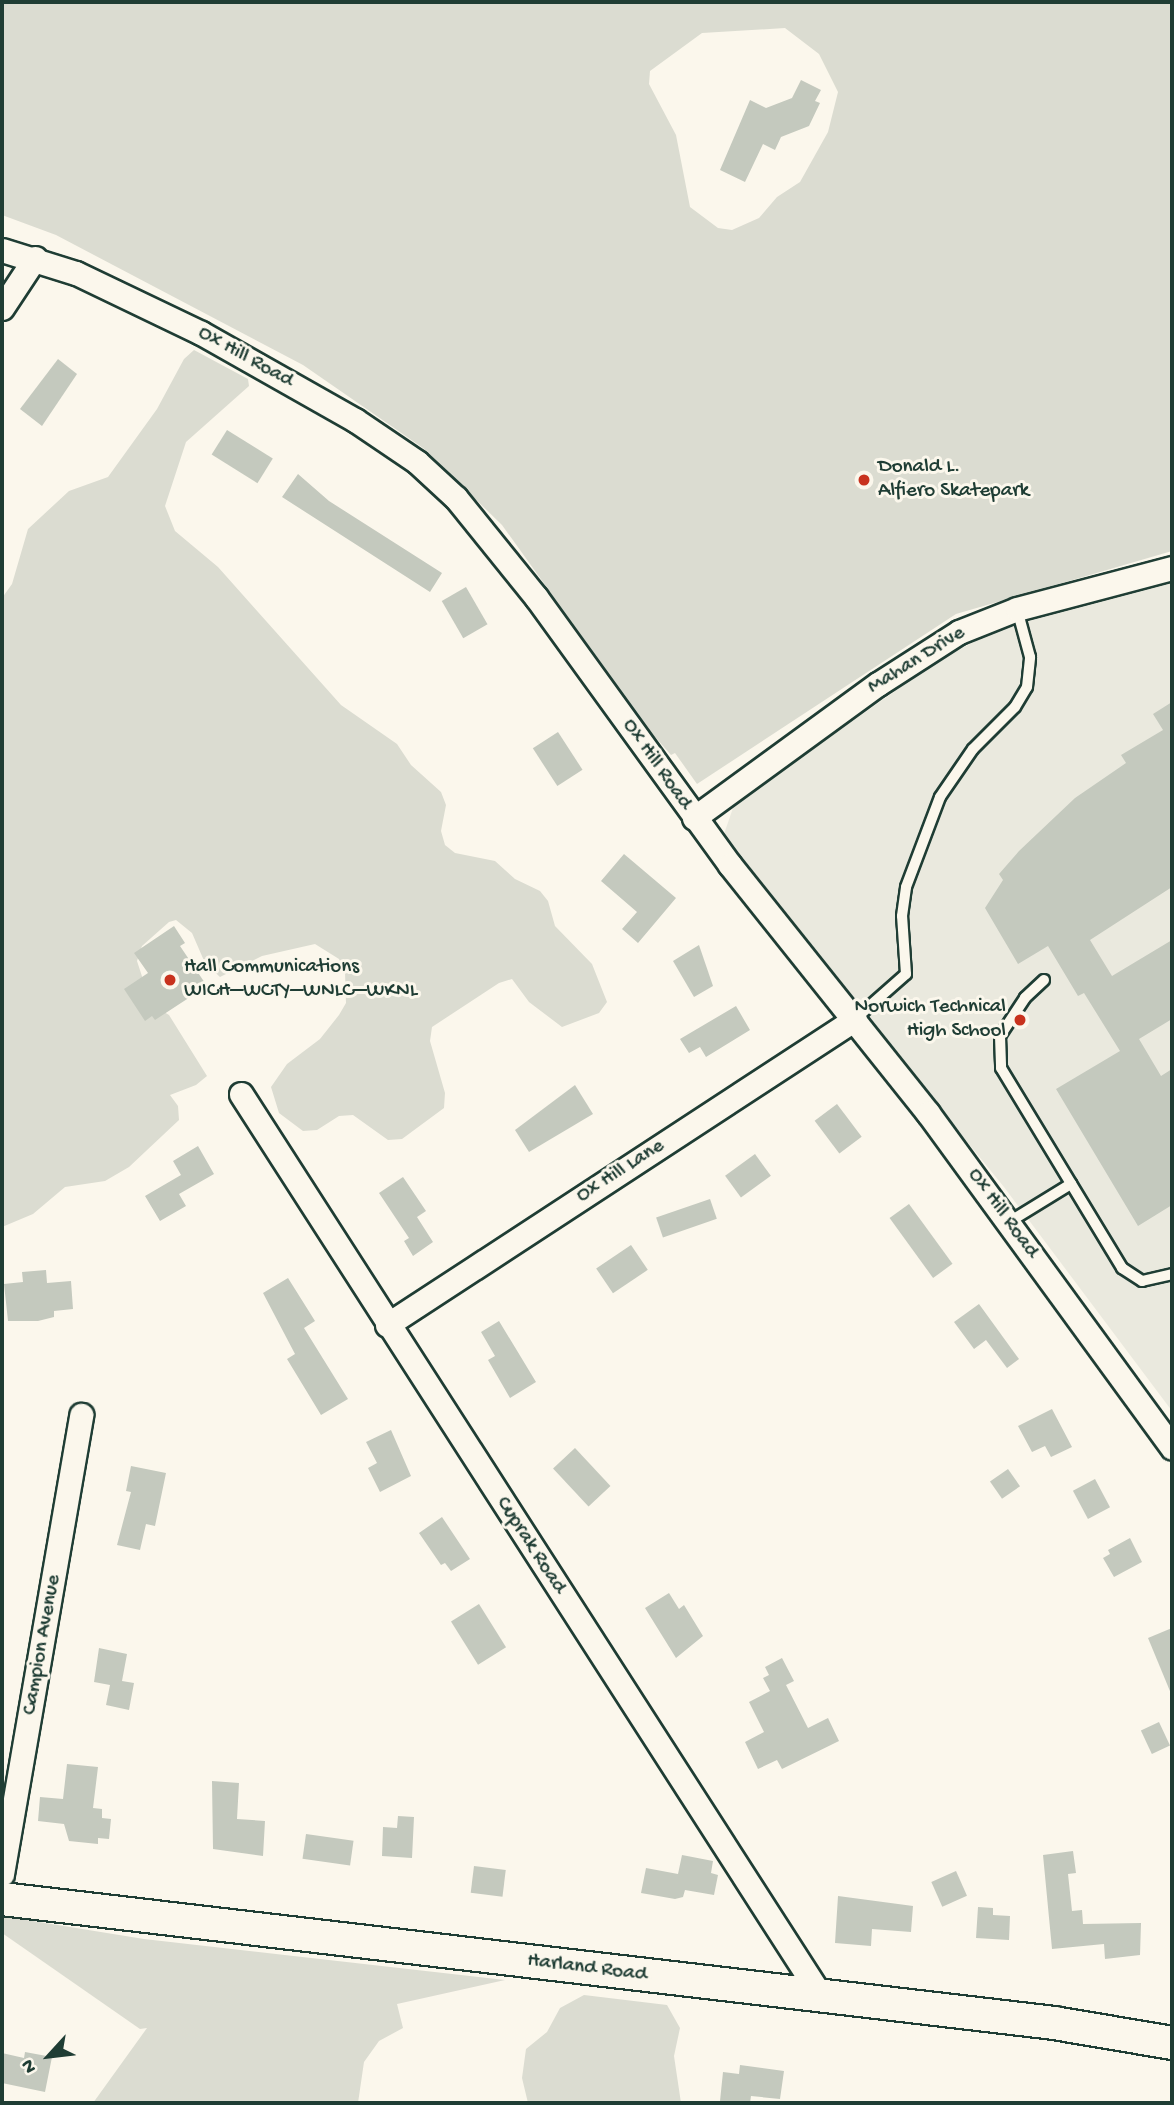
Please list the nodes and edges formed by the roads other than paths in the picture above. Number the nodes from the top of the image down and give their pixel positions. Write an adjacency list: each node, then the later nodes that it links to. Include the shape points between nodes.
1 (2, 250): 2 (street, Ox Hill Road)
2 (35, 258): 3 (street); 6 (street, Ox Hill Road, via 103,285 223,345 344,413 434,477 496,543)
3 (2, 308)
4 (1172, 568): 5 (street, Mahan Drive)
5 (1017, 609): 6 (street, Mahan Drive, via 970,627 910,662); 8 (lane, via 1031,663 1025,692 972,749 940,797 922,832 905,887 906,974)
6 (694, 818): 8 (street, Ox Hill Road)
7 (1044, 980): 10 (lane, via 1010,1018 1000,1036 998,1056)
8 (855, 1019): 11 (street, Ox Hill Road); 13 (street, Ox Hill Lane)
9 (241, 1094): 13 (street, Cuprak Road)
10 (1071, 1184): 11 (lane); 12 (lane, via 1126,1273 1148,1282)
11 (1009, 1222): 15 (street, Ox Hill Road)
12 (1172, 1274)
13 (387, 1325): 18 (street, Cuprak Road)
14 (81, 1415): 16 (street, Campion Avenue)
15 (1172, 1447)
16 (2, 1874)
17 (2, 1899): 18 (main road, Harland Road)
18 (821, 1996): 19 (main road, Harland Road, via 1054,2023)
19 (1172, 2043)

